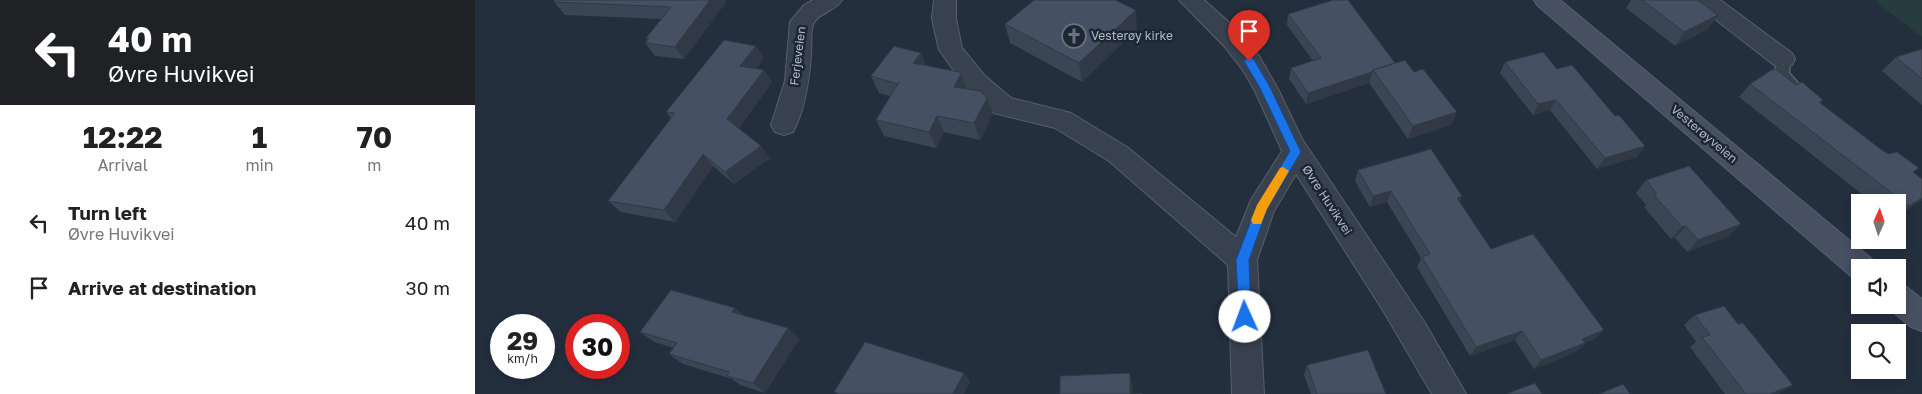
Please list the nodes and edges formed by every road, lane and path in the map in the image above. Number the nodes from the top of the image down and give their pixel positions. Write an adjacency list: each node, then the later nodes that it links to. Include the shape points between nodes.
1 (831, 0): 8 (street, Ferjeveien, via 812,11 802,22 797,81)
2 (945, 0): 11 (street, via 944,19 951,50 975,81 1003,106 1062,120 1118,154)
3 (1190, 0): 9 (street, Øvre Huvikvei, via 1223,28 1249,61 1265,87)
4 (1545, 0): 10 (main road, Vesterøyveien)
5 (1705, 0): 6 (street)
6 (1783, 60): 7 (lane, via 1782,74)
7 (1812, 104)
8 (784, 125)
9 (1295, 152): 11 (street, via 1261,208); 15 (street, Øvre Huvikvei, via 1428,355)
10 (1851, 259)
11 (1243, 260): 14 (street)
12 (1906, 304): 13 (main road)
13 (1922, 317)
14 (1248, 394)
15 (1450, 394)

